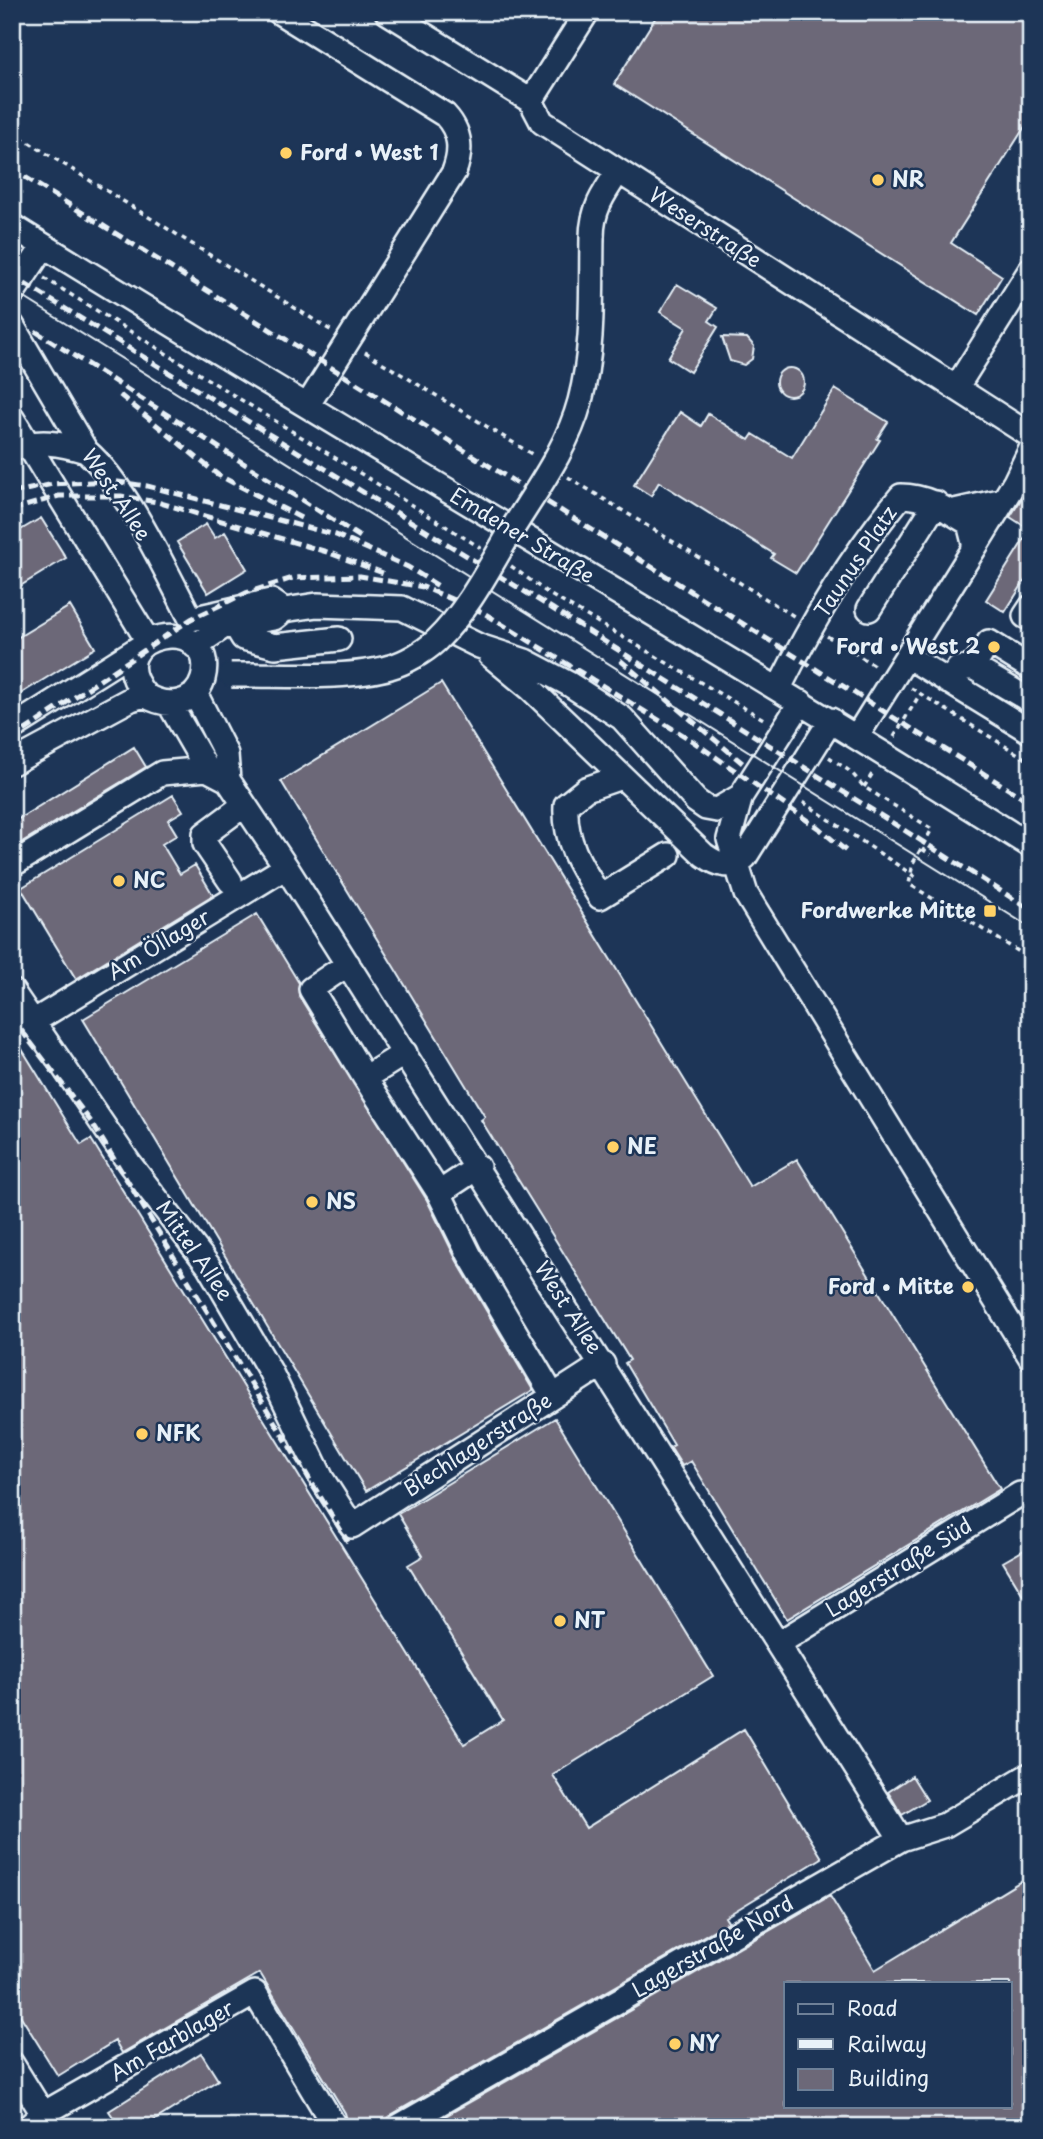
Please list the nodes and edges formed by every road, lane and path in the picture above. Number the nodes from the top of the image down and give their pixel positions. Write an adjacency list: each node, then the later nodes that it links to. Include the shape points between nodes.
1 (279, 12): 13 (street, via 445,115 452,122 461,152 454,172)
2 (387, 12): 4 (street, Weserstraße)
3 (587, 12): 4 (street)
4 (531, 101): 6 (street, Weserstraße, via 542,122)
5 (12, 132): 13 (path)
6 (618, 172): 14 (street, Weserstraße); 41 (street, bridge, via 592,218 589,358 572,426 472,596 435,642 390,667 356,673)
7 (12, 226): 8 (street, Emdener Straße)
8 (44, 246): 9 (street); 15 (street, Emdener Straße)
9 (28, 269): 11 (street); 26 (path)
10 (1031, 269): 14 (street)
11 (12, 294)
12 (12, 325): 20 (street, West Allee)
13 (349, 342): 15 (street); 21 (path)
14 (956, 388): 17 (street, Weserstraße)
15 (307, 406): 44 (street, Emdener Straße)
16 (12, 418): 18 (street)
17 (1031, 436)
18 (20, 446): 20 (street, via 59,443); 36 (street)
19 (1031, 449): 23 (street)
20 (86, 451): 34 (street, West Allee, via 100,463 121,496)
21 (539, 459)
22 (563, 474): 33 (path)
23 (1004, 500): 24 (street); 25 (street)
24 (943, 508): 25 (street, via 969,523); 29 (street); 33 (street, Taunus Platz, via 915,496 901,496)
25 (975, 547): 38 (street)
26 (489, 552)
27 (501, 560): 52 (path, via 601,625)
28 (1031, 607): 31 (street, via 1025,616)
29 (869, 609)
30 (284, 610): 32 (street, via 274,618); 34 (street, via 271,601); 37 (street, via 317,605 402,608)
31 (1031, 619)
32 (235, 625): 34 (street); 35 (street, via 243,638 275,646)
33 (812, 627): 42 (path); 44 (street, Taunus Platz)
34 (189, 634): 36 (street, via 169,634); 41 (street)
35 (338, 639)
36 (145, 643): 46 (street, via 134,667 138,687); 51 (street)
37 (480, 646): 59 (street); 61 (street, via 525,661 622,719 706,808 727,807)
38 (907, 656): 42 (street); 43 (street)
39 (973, 667): 40 (street, via 989,642); 43 (street, via 958,669); 47 (street)
40 (1031, 668)
41 (204, 672): 45 (street)
42 (894, 678): 54 (street); 56 (path)
43 (948, 682): 53 (street)
44 (779, 688): 48 (street, Emdener Straße)
45 (195, 693): 49 (street); 60 (street, West Allee, via 226,754)
46 (145, 695): 49 (street); 57 (street)
47 (1031, 701)
48 (801, 702): 50 (street, Emdener Straße); 52 (street)
49 (170, 705): 58 (street)
50 (831, 720): 54 (street, Emdener Straße); 55 (street)
51 (12, 727)
52 (783, 730): 61 (street)
53 (1031, 732)
54 (858, 736): 64 (street, Emdener Straße)
55 (814, 747): 65 (path, via 851,772 864,787 932,829); 68 (street, via 745,857)
56 (1031, 762)
57 (12, 763)
58 (207, 769): 60 (street, West Allee); 69 (street, via 162,774)
59 (621, 777): 66 (street, via 586,789 566,805 565,823 574,856 600,897); 68 (street, via 704,855 723,865)
60 (228, 780): 63 (street, West Allee)
61 (741, 796): 68 (street, via 729,839)
62 (802, 802): 71 (path)
63 (244, 805): 70 (street, West Allee); 73 (street, via 205,834 205,845)
64 (1031, 846)
65 (922, 849): 67 (path); 71 (path)
66 (668, 855)
67 (931, 855)
68 (736, 864): 82 (street, via 762,921)
69 (12, 865)
70 (286, 867): 75 (street, West Allee); 77 (street, Am Öllager)
71 (911, 872): 72 (path); 74 (path, via 909,884)
72 (918, 878)
73 (230, 881)
74 (1031, 959)
75 (348, 964): 78 (street, West Allee); 79 (street, via 311,989)
76 (12, 991): 77 (street, Mittel Allee)
77 (32, 1023): 86 (street, Mittel Allee, via 129,1163 208,1265 270,1371 322,1479)
78 (405, 1053): 79 (street); 80 (street, West Allee)
79 (365, 1078): 81 (street)
80 (478, 1167): 81 (street); 83 (street, West Allee)
81 (439, 1193): 84 (street, via 469,1254)
82 (1031, 1358)
83 (603, 1364): 84 (street, Blechlagerstraße); 87 (street, West Allee)
84 (553, 1396): 86 (street, Blechlagerstraße)
85 (1020, 1494): 87 (street, Lagerstraße Süd)
86 (352, 1526)
87 (779, 1643): 89 (street, West Allee)
88 (1031, 1774): 89 (street, Lagerstraße Nord, via 945,1825)
89 (901, 1839): 93 (street, Lagerstraße Nord)
90 (12, 2064): 91 (street)
91 (40, 2124): 92 (street, Am Farblager, via 256,1993)
92 (335, 2127)
93 (398, 2127)

